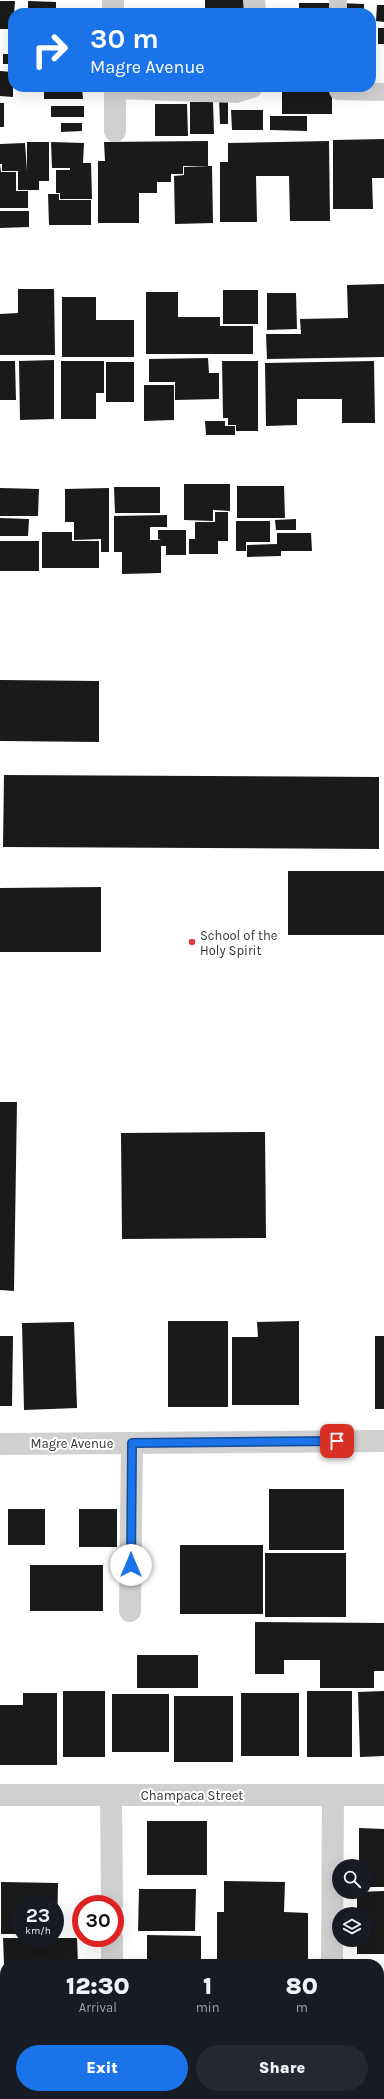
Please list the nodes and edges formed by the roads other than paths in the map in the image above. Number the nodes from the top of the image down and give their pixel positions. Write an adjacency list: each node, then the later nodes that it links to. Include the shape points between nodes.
1 (115, 92): 2 (street)
2 (115, 131)
3 (384, 1440): 4 (street, Magre Avenue)
4 (132, 1443): 5 (street, Magre Avenue); 6 (street)
5 (0, 1444)
6 (130, 1611)
7 (0, 1795): 8 (street, Champaca Street)
8 (111, 1795): 9 (street, Champaca Street); 11 (street)
9 (333, 1795): 10 (street, Champaca Street); 14 (street)
10 (384, 1795)
11 (112, 1895)
12 (112, 1947): 13 (street)
13 (112, 1959)
14 (332, 1959)

